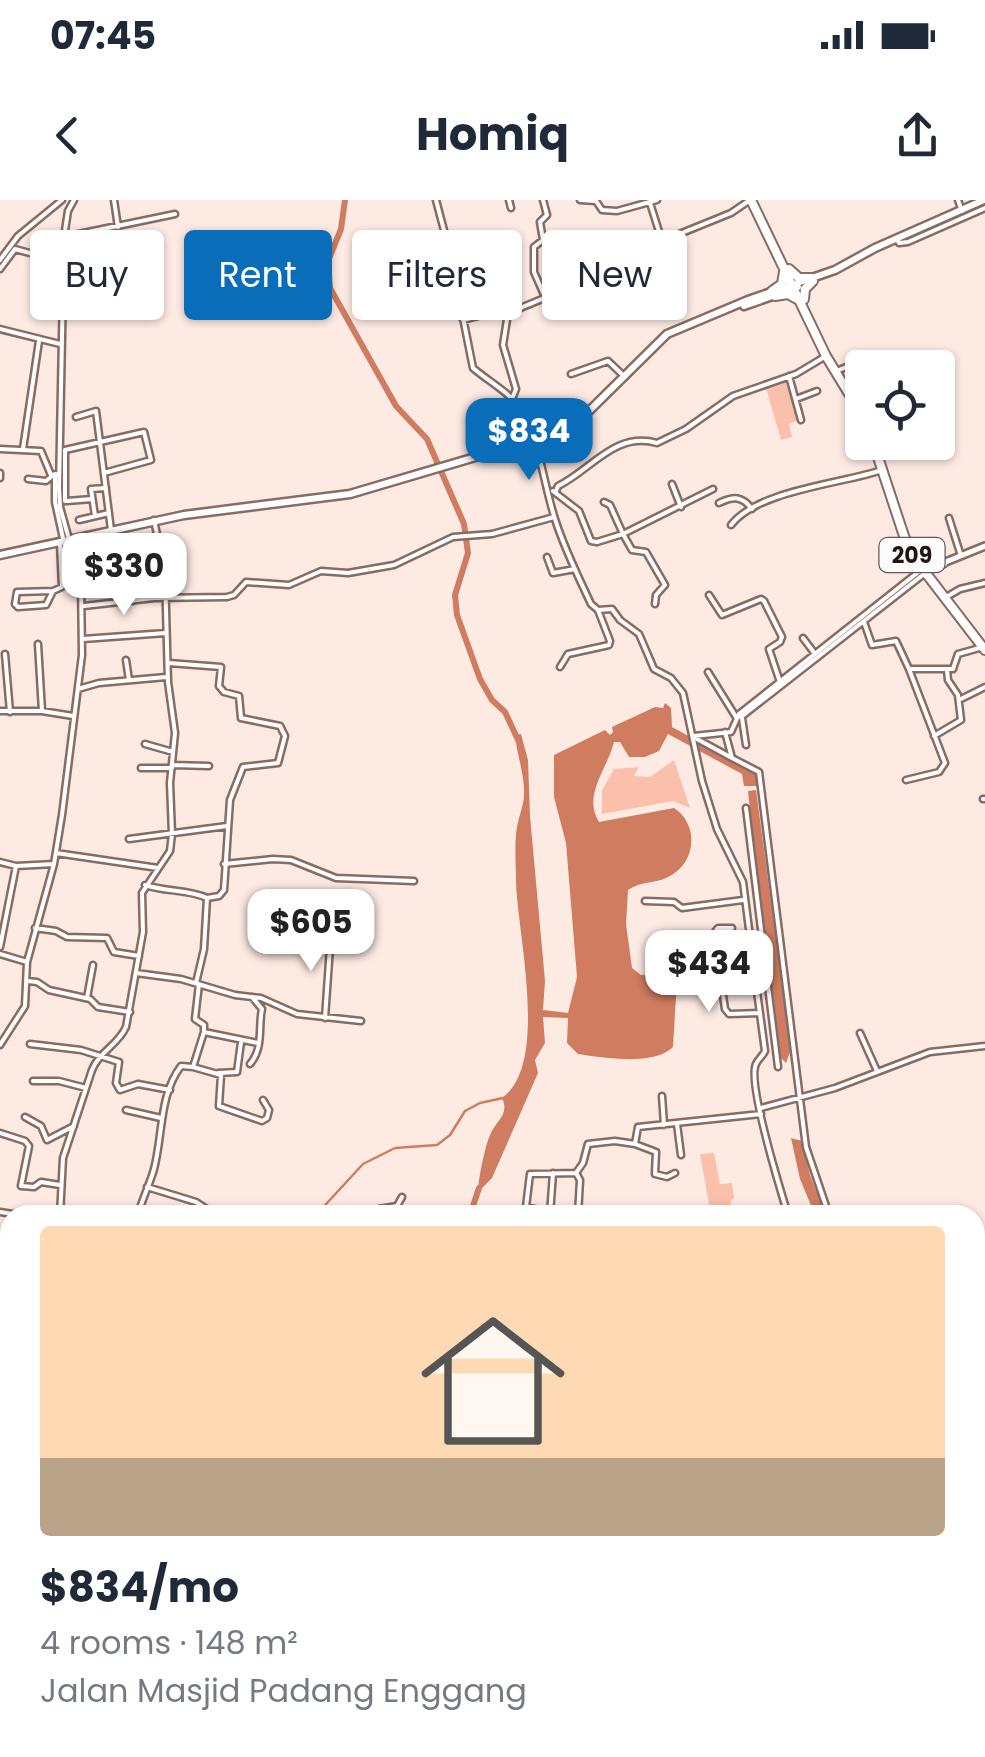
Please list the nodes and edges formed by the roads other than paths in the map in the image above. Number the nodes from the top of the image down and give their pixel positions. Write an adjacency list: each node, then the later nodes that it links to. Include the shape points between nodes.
1 (62, 200): 27 (street)
2 (74, 200): 18 (street)
3 (114, 200): 17 (street)
4 (436, 200): 20 (street)
5 (508, 200): 13 (street)
6 (543, 200): 23 (street)
7 (580, 200): 12 (street, via 614,211)
8 (657, 200): 12 (street)
9 (752, 200): 22 (street); 28 (main road)
10 (958, 200): 15 (street)
11 (984, 200): 15 (main road)
12 (649, 201): 21 (street)
13 (512, 208)
14 (985, 208): 24 (street, via 910,242)
15 (962, 211): 24 (main road)
16 (176, 214): 17 (street)
17 (118, 226): 19 (street)
18 (65, 230)
19 (98, 230)
20 (444, 230)
21 (658, 230)
22 (687, 231)
23 (542, 234)
24 (897, 239): 30 (main road)
25 (542, 241): 32 (street, via 534,247 534,272)
26 (30, 253): 29 (street, via 15,249)
27 (0, 260)
28 (786, 268): 30 (main road); 31 (main road); 33 (main road)
29 (0, 269)
30 (812, 279): 31 (main road); 34 (main road)
31 (795, 286): 33 (main road); 34 (main road)
32 (542, 290)
33 (774, 294): 34 (main road); 46 (main road, via 667,334)
34 (802, 301): 41 (main road); 43 (main road)
35 (61, 320): 40 (street)
36 (463, 320): 50 (street, via 473,368)
37 (507, 320): 50 (street, via 502,344 516,389)
38 (0, 329): 39 (street)
39 (39, 341): 40 (street); 58 (street)
40 (60, 344): 56 (street)
41 (826, 356): 45 (street); 48 (main road)
42 (845, 368): 43 (street)
43 (840, 370): 47 (main road)
44 (571, 374): 46 (street, via 608,361)
45 (789, 376): 51 (street); 69 (street, via 733,396 657,443 646,439 602,453)
46 (625, 377): 54 (main road, via 576,421)
47 (845, 378)
48 (845, 387)
49 (817, 391): 51 (street)
50 (512, 399): 54 (street)
51 (796, 399): 53 (street)
52 (76, 416): 55 (street, via 96,411)
53 (801, 420)
54 (532, 440): 70 (street); 82 (main road, via 340,496)
55 (100, 441): 59 (street); 63 (street); 63 (street, via 144,432 152,460)
56 (60, 444): 59 (street); 64 (street)
57 (0, 449): 58 (street)
58 (23, 449): 64 (street, via 42,452)
59 (65, 450): 72 (street)
60 (880, 460): 62 (main road, 209)
61 (882, 460): 93 (main road, 209)
62 (882, 470): 76 (street, via 794,491); 93 (main road, 209, via 904,536)
63 (104, 473): 67 (street)
64 (55, 474): 65 (street, via 46,481); 72 (street); 86 (street)
65 (28, 479)
66 (672, 484): 75 (street)
67 (106, 488): 71 (street, via 91,489); 77 (street)
68 (712, 489): 75 (street)
69 (556, 490): 70 (street); 85 (street, via 582,515 591,540)
70 (549, 492): 79 (street)
71 (92, 498): 72 (street); 78 (street)
72 (62, 502): 86 (street)
73 (604, 502): 85 (street)
74 (720, 503): 76 (street, via 737,497)
75 (681, 507): 85 (street)
76 (752, 509): 83 (street)
77 (109, 513): 78 (street); 84 (street)
78 (95, 516): 81 (street)
79 (554, 517): 92 (street); 99 (street, via 459,536 394,565 315,572 289,584 246,582 227,597)
80 (949, 518): 89 (street)
81 (79, 520)
82 (154, 520): 84 (main road); 99 (street)
83 (731, 525)
84 (111, 530): 86 (main road)
85 (622, 534): 101 (street, via 632,550 646,552 665,585)
86 (64, 543): 88 (main road); 96 (street, via 62,587); 102 (street, via 81,582)
87 (985, 546): 89 (street)
88 (0, 556)
89 (962, 556): 91 (street)
90 (547, 557): 92 (street, via 554,574)
91 (943, 563): 93 (main road); 93 (main road)
92 (575, 569): 103 (street)
93 (925, 571): 98 (main road, 209); 104 (street); 109 (main road, 209); 111 (street)
94 (134, 575): 100 (street)
95 (985, 583): 98 (street)
96 (54, 591): 96 (street, via 46,605 16,604 16,592)
97 (709, 596): 120 (street, via 723,615 762,599 782,637 769,648)
98 (948, 596): 109 (main road, 209)
99 (166, 598): 100 (street); 105 (street)
100 (133, 602): 102 (street)
101 (655, 604)
102 (83, 606): 107 (street)
103 (598, 610): 114 (street, via 610,644 568,654); 131 (street, via 612,609 640,634 654,669 684,692)
104 (864, 622): 111 (street); 115 (street, via 872,645 896,642)
105 (166, 633): 107 (street); 113 (street)
106 (803, 638): 111 (street)
107 (83, 639): 122 (street)
108 (38, 644): 124 (street)
109 (984, 646): 116 (street, via 958,654)
110 (5, 654): 126 (street)
111 (816, 657): 120 (street); 128 (street)
112 (126, 660): 119 (street)
113 (168, 663): 118 (street); 141 (street, via 221,668 221,690 239,696 240,718 284,731 278,763 243,767)
114 (560, 667)
115 (909, 668): 116 (street); 130 (street)
116 (948, 670): 123 (street)
117 (708, 672): 128 (street)
118 (168, 677): 119 (street); 134 (street)
119 (129, 680): 122 (street)
120 (780, 682): 128 (street)
121 (985, 687): 123 (street)
122 (78, 689): 127 (street)
123 (960, 700): 130 (street, via 959,723)
124 (42, 710): 126 (street); 127 (street)
125 (0, 711): 126 (street)
126 (10, 712)
127 (73, 716): 144 (street)
128 (739, 716): 129 (street, via 733,730); 133 (street)
129 (724, 732): 131 (street); 135 (street)
130 (933, 736): 139 (street, via 944,768)
131 (694, 737): 135 (street); 153 (street, via 717,830 742,879)
132 (145, 744): 134 (street)
133 (746, 745)
134 (174, 752): 137 (street)
135 (732, 758): 190 (street, via 758,772)
136 (209, 766): 137 (street)
137 (172, 767): 138 (street); 142 (street)
138 (141, 768)
139 (906, 780)
140 (746, 808): 183 (street)
141 (226, 826): 142 (street); 147 (street)
142 (172, 832): 143 (street); 149 (street, via 170,851)
143 (129, 839)
144 (56, 853): 146 (street); 149 (street)
145 (0, 862): 148 (street)
146 (54, 864): 148 (street); 155 (street)
147 (224, 864): 150 (street, via 292,860 336,878); 152 (street, via 222,894)
148 (16, 866): 158 (street)
149 (158, 868): 151 (street)
150 (414, 880)
151 (145, 885): 152 (street); 159 (street)
152 (207, 898): 166 (street)
153 (744, 900): 154 (street, via 682,908); 160 (street)
154 (645, 901)
155 (35, 928): 159 (street, via 108,938 114,952); 161 (street)
156 (732, 928): 163 (street, via 715,930)
157 (286, 939): 171 (street, via 330,947)
158 (0, 951): 161 (street)
159 (139, 956): 164 (street)
160 (759, 960): 163 (street); 170 (street)
161 (27, 962): 165 (street)
162 (93, 965): 168 (street)
163 (719, 966): 170 (street, via 726,1011)
164 (136, 973): 166 (street); 169 (street)
165 (26, 981): 168 (street); 178 (street, via 24,1011)
166 (198, 984): 167 (street); 173 (street, via 195,1019)
167 (252, 997): 171 (street); 176 (street, via 262,1009)
168 (87, 998): 169 (street)
169 (130, 1012): 180 (street, via 124,1032)
170 (760, 1013): 193 (street, via 765,1052 755,1070)
171 (324, 1018): 172 (street)
172 (361, 1021)
173 (204, 1032): 175 (street); 182 (street)
174 (860, 1033): 184 (street)
175 (241, 1040): 176 (street); 185 (street, via 237,1072)
176 (258, 1043): 181 (street)
177 (30, 1044): 180 (street)
178 (0, 1045)
179 (985, 1046): 184 (street, via 930,1052)
180 (100, 1055): 187 (street); 188 (street, via 120,1064 120,1090 138,1084)
181 (250, 1064)
182 (193, 1067): 185 (street); 188 (street, via 178,1068)
183 (778, 1067)
184 (877, 1070): 190 (street)
185 (218, 1073): 191 (street, via 222,1108 265,1121 269,1110)
186 (33, 1081): 187 (street)
187 (86, 1088): 198 (street)
188 (170, 1090): 195 (street)
189 (662, 1096): 196 (street)
190 (800, 1098): 193 (street); 216 (street, via 810,1166)
191 (263, 1100)
192 (126, 1110): 195 (street)
193 (761, 1111): 197 (street); 215 (street)
194 (25, 1118): 198 (street, via 41,1126 46,1140)
195 (161, 1118): 206 (street)
196 (664, 1124): 197 (street); 200 (street, via 636,1128)
197 (678, 1124): 201 (street)
198 (74, 1126): 205 (street)
199 (0, 1132): 205 (street, via 28,1142 21,1186)
200 (634, 1144): 202 (street, via 588,1144); 203 (street, via 657,1152 654,1174)
201 (681, 1155)
202 (576, 1173): 204 (street); 214 (street)
203 (675, 1173)
204 (553, 1174): 212 (street, via 530,1174); 213 (street)
205 (60, 1184): 208 (street)
206 (147, 1187): 209 (street); 210 (street)
207 (402, 1198): 211 (street)
208 (60, 1205)
209 (141, 1205)
210 (201, 1205)
211 (398, 1205)
212 (526, 1205)
213 (551, 1205)
214 (579, 1205)
215 (786, 1205)
216 (825, 1205)

